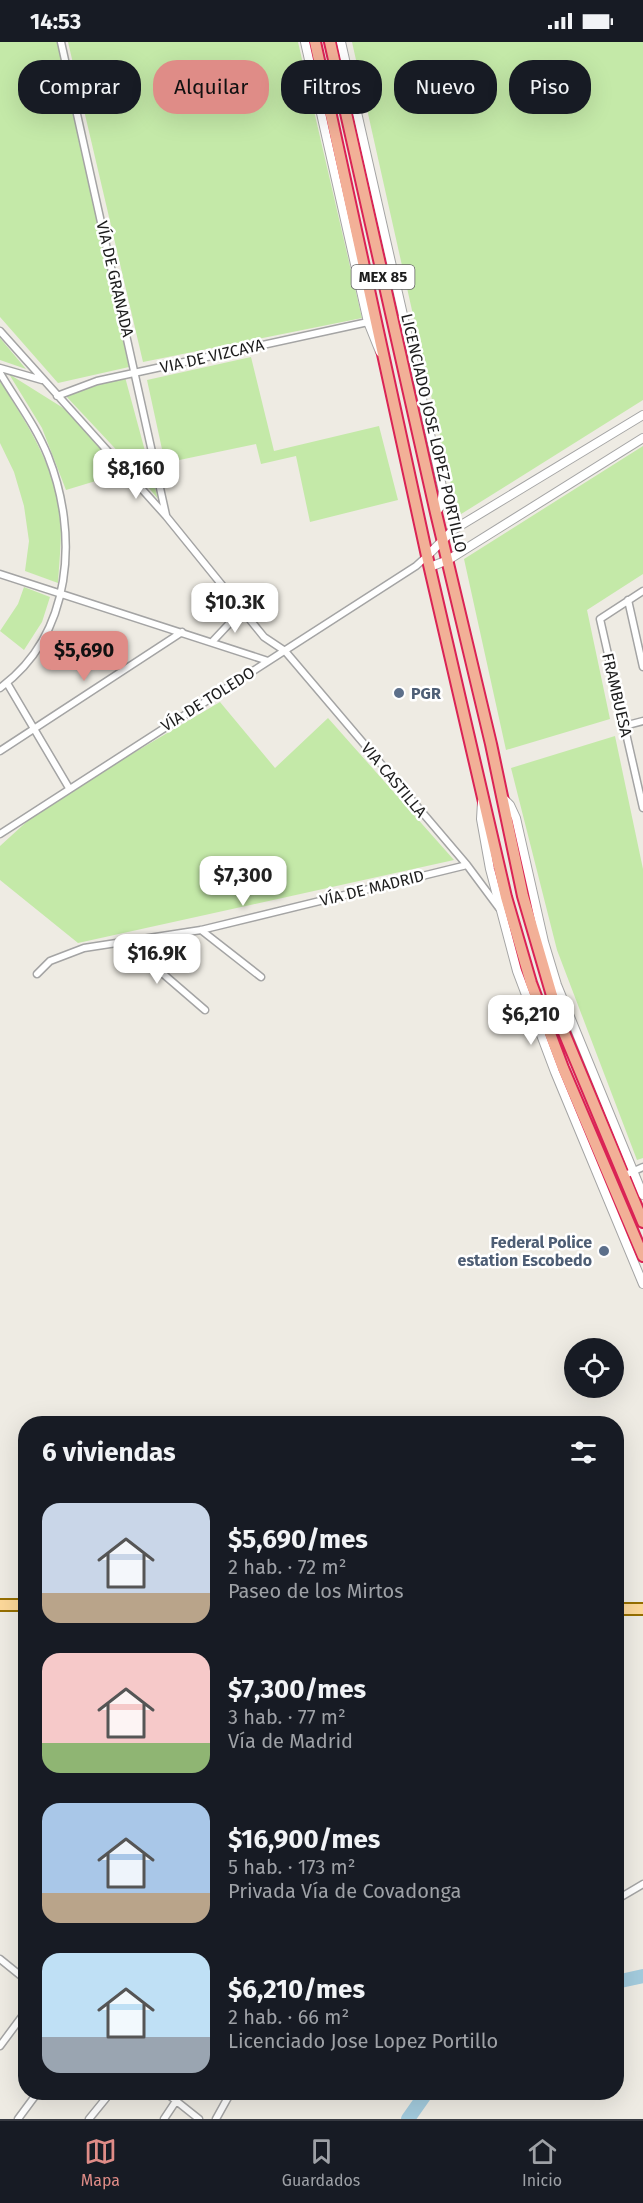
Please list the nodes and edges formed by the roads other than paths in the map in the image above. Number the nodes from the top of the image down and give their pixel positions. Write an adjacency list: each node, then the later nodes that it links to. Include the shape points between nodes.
1 (62, 42): 10 (street, VÍA DE GRANADA)
2 (305, 42): 6 (street)
3 (315, 42): 8 (highway, LICENCIADO JOSE LOPEZ PORTILLO / MEX 85)
4 (330, 42): 15 (highway, LICENCIADO JOSE LOPEZ PORTILLO / MEX 85)
5 (341, 42): 15 (street, via 443,490)
6 (368, 322): 8 (street); 10 (street, VIA DE VIZCAYA)
7 (0, 331): 11 (street, VIA CASTILLA)
8 (385, 357): 19 (highway, LICENCIADO JOSE LOPEZ PORTILLO / MEX 85)
9 (0, 370): 11 (street); 23 (street, via 36,433 57,482 67,531)
10 (136, 373): 12 (street, VIA DE VIZCAYA, via 97,381); 16 (street, VÍA DE GRANADA)
11 (42, 380): 12 (street, VIA CASTILLA)
12 (57, 396): 16 (street, VIA CASTILLA)
13 (643, 415): 17 (street)
14 (643, 438): 18 (street)
15 (436, 513): 17 (highway, LICENCIADO JOSE LOPEZ PORTILLO / MEX 85)
16 (166, 516): 25 (street, VIA CASTILLA)
17 (443, 537): 18 (highway, LICENCIADO JOSE LOPEZ PORTILLO / MEX 85); 19 (street)
18 (448, 560): 19 (street); 49 (highway, LICENCIADO JOSE LOPEZ PORTILLO / MEX 85, via 523,896 554,1005)
19 (428, 562): 20 (street); 20 (street, VÍA DE TOLEDO); 38 (highway, LICENCIADO JOSE LOPEZ PORTILLO / MEX 85)
20 (416, 566): 28 (street, VÍA DE TOLEDO)
21 (0, 574): 23 (street)
22 (643, 591): 24 (street)
23 (61, 595): 26 (street); 31 (street, via 45,636)
24 (628, 600): 30 (street); 34 (street, FRAMBUESA, via 601,617)
25 (242, 610): 27 (street); 28 (street, VIA CASTILLA, via 264,637)
26 (182, 632): 27 (street); 35 (street)
27 (212, 642): 29 (street)
28 (285, 651): 29 (street, VÍA DE TOLEDO); 41 (street, VIA CASTILLA)
29 (268, 662): 37 (street, VÍA DE TOLEDO)
30 (643, 667)
31 (7, 683): 32 (street); 35 (street)
32 (0, 688)
33 (643, 721): 34 (street)
34 (624, 726): 39 (street, FRAMBUESA)
35 (35, 728): 36 (street); 37 (street)
36 (0, 751)
37 (69, 788): 40 (street, VÍA DE TOLEDO)
38 (484, 795): 42 (street, LICENCIADO JOSE LOPEZ PORTILLO, via 482,819); 52 (highway, LICENCIADO JOSE LOPEZ PORTILLO / MEX 85, via 506,897 531,982)
39 (643, 808)
40 (0, 834)
41 (467, 866): 42 (street, VIA CASTILLA); 43 (street, VÍA DE MADRID)
42 (502, 912): 53 (street, LICENCIADO JOSE LOPEZ PORTILLO, via 530,1006)
43 (201, 930): 44 (street, VÍA DE MADRID); 46 (street)
44 (125, 941): 45 (street, VÍA DE MADRID, via 66,953); 47 (street)
45 (37, 974)
46 (261, 977)
47 (205, 1010)
48 (643, 1167): 49 (street)
49 (628, 1174): 50 (street, LICENCIADO JOSE LOPEZ PORTILLO); 51 (highway, LICENCIADO JOSE LOPEZ PORTILLO / MEX 85)
50 (643, 1195)
51 (643, 1222)
52 (643, 1256)
53 (643, 1284)
54 (0, 1605): 55 (main road)
55 (18, 1605)
56 (624, 1609): 57 (main road)
57 (643, 1609)
58 (643, 1884): 59 (street)
59 (624, 1895)
60 (0, 1959): 61 (street)
61 (18, 1974)
62 (18, 2022): 63 (street)
63 (0, 2046)
64 (32, 2100): 68 (street)
65 (104, 2100): 69 (street)
66 (227, 2100): 72 (street)
67 (176, 2101): 70 (street); 71 (street)
68 (18, 2119)
69 (89, 2119)
70 (164, 2119)
71 (199, 2119)
72 (216, 2119)

